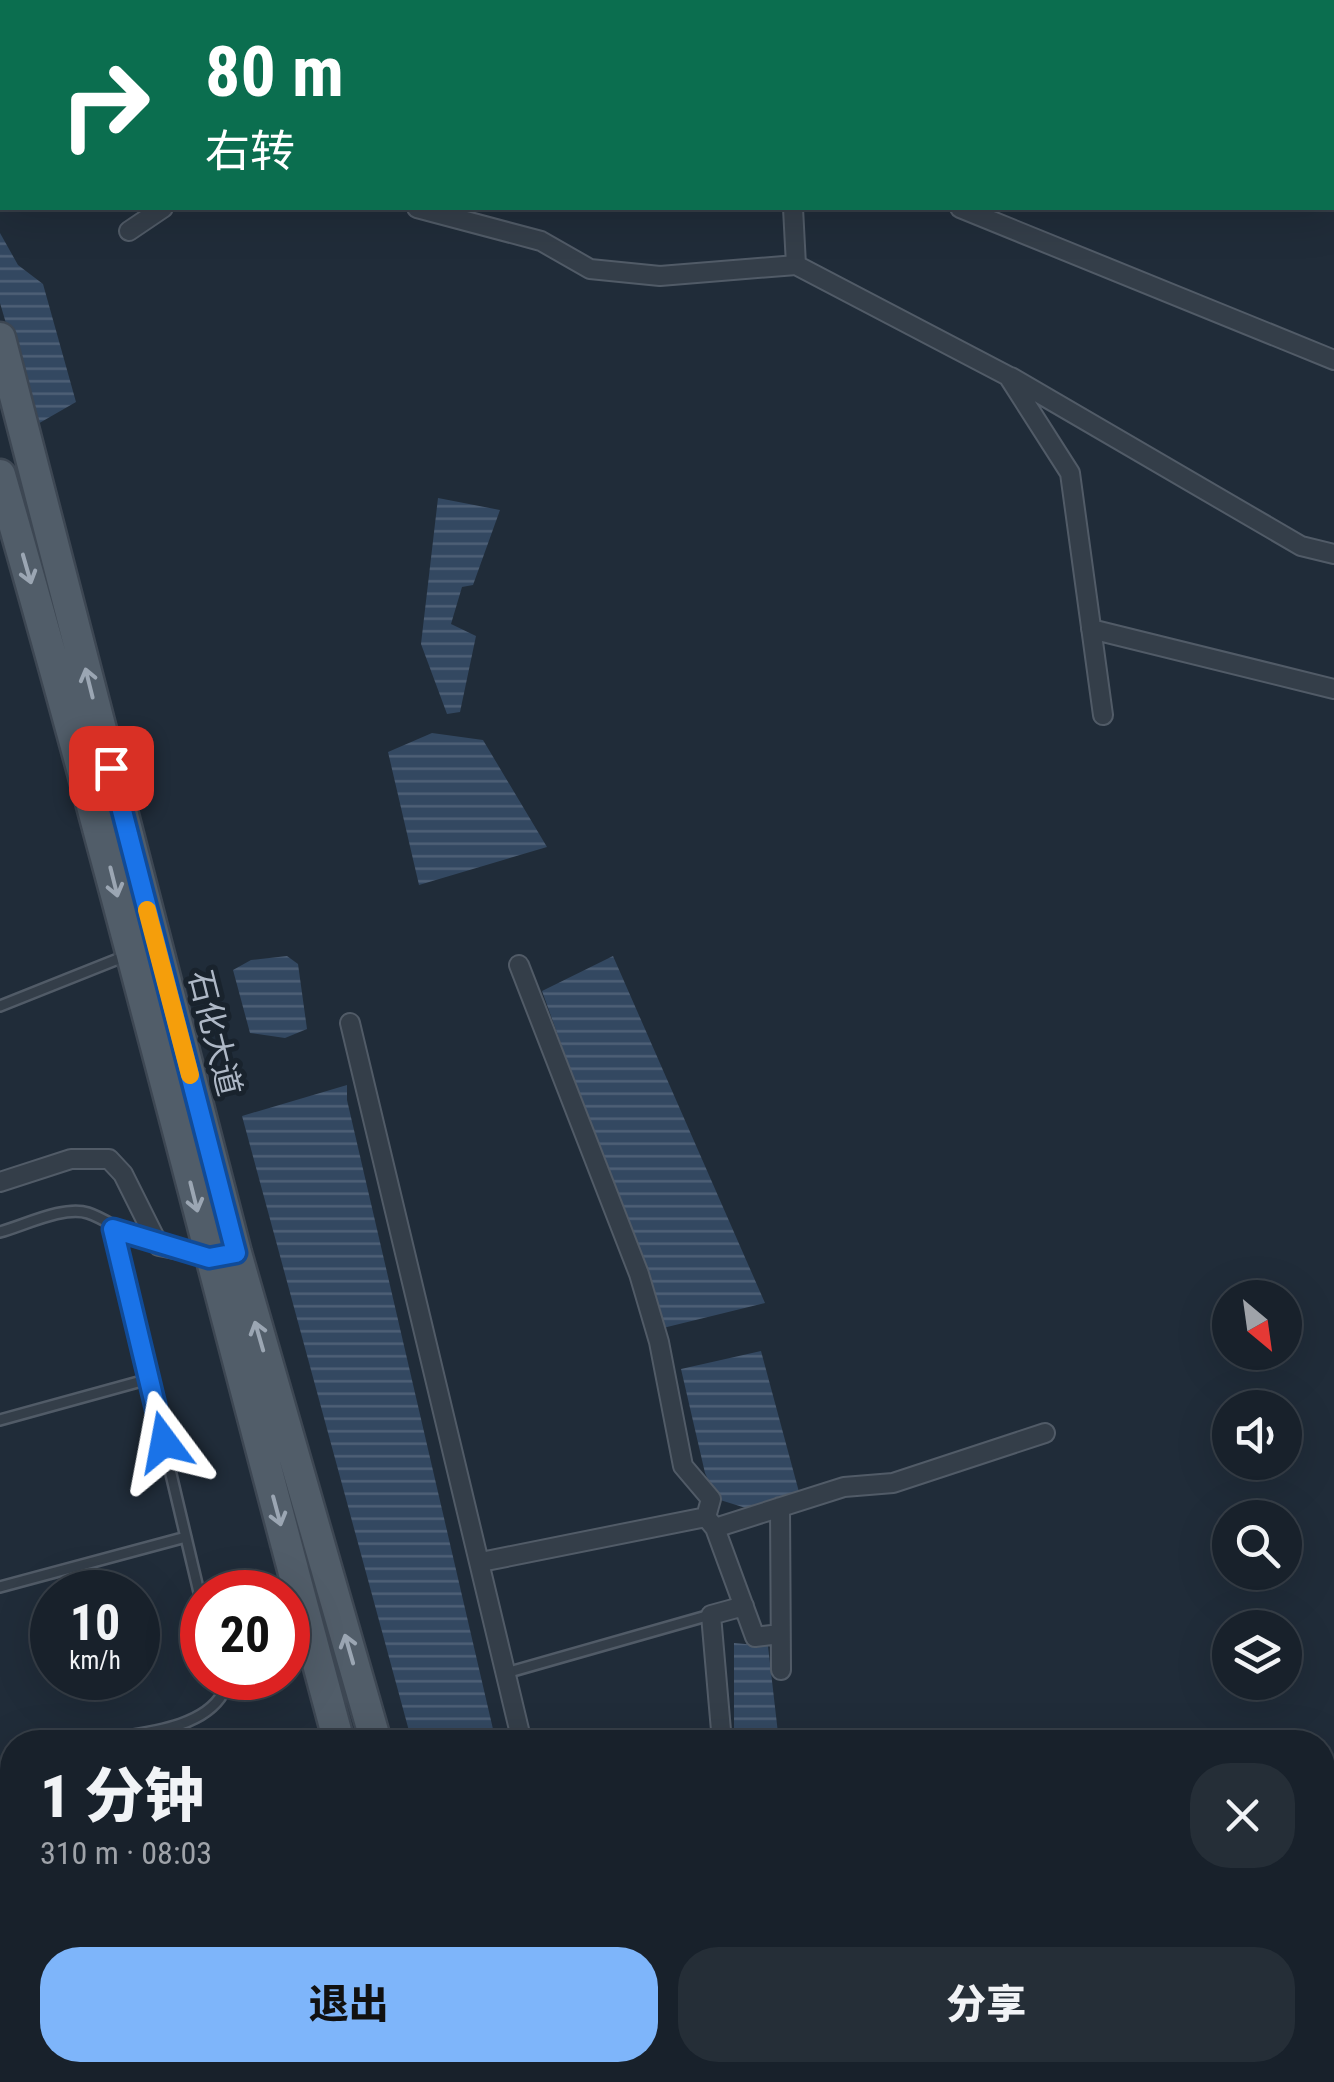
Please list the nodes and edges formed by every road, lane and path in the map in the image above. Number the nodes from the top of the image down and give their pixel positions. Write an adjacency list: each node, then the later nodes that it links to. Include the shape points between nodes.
1 (159, 210): 5 (street)
2 (425, 210): 6 (street, via 541,241 590,269 660,276)
3 (793, 210): 6 (street)
4 (965, 210): 8 (street)
5 (130, 231)
6 (796, 265): 9 (street)
7 (0, 338): 11 (main road, 石化大道)
8 (1334, 360)
9 (1008, 376): 13 (street, via 1300,546); 14 (street, via 1070,474)
10 (0, 475): 12 (main road, 石化大道)
11 (44, 508): 12 (lane); 25 (main road, 石化大道, one-way to 11)
12 (6, 523): 17 (main road, 石化大道, one-way to 17)
13 (1334, 554)
14 (1092, 630): 15 (street); 16 (street)
15 (1334, 689)
16 (1103, 715)
17 (132, 953): 19 (lane); 25 (main road, 石化大道, one-way to 25)
18 (519, 964): 30 (street, via 639,1274 684,1466 711,1499)
19 (0, 1006)
20 (350, 1024): 32 (street)
21 (0, 1182): 24 (street, via 71,1159 109,1159)
22 (113, 1229): 23 (lane, via 74,1212); 24 (lane); 26 (lane)
23 (0, 1232)
24 (155, 1240): 25 (street)
25 (222, 1256): 42 (main road, 石化大道, one-way to 42); 43 (main road, 石化大道, one-way to 25)
26 (148, 1379): 27 (lane); 31 (lane)
27 (0, 1420)
28 (1045, 1433): 29 (street, via 893,1483 844,1487)
29 (780, 1507): 30 (street); 37 (street)
30 (711, 1522): 32 (street); 35 (street)
31 (186, 1538): 33 (lane); 34 (lane)
32 (481, 1562): 39 (street)
33 (194, 1570)
34 (0, 1587)
35 (744, 1606): 36 (street); 37 (street, via 755,1636)
36 (711, 1615): 39 (lane); 45 (street)
37 (780, 1634): 38 (street)
38 (780, 1670)
39 (506, 1673): 44 (street)
40 (220, 1700): 41 (lane, via 191,1721)
41 (149, 1730)
42 (336, 1730)
43 (372, 1730)
44 (519, 1730)
45 (721, 1730)

